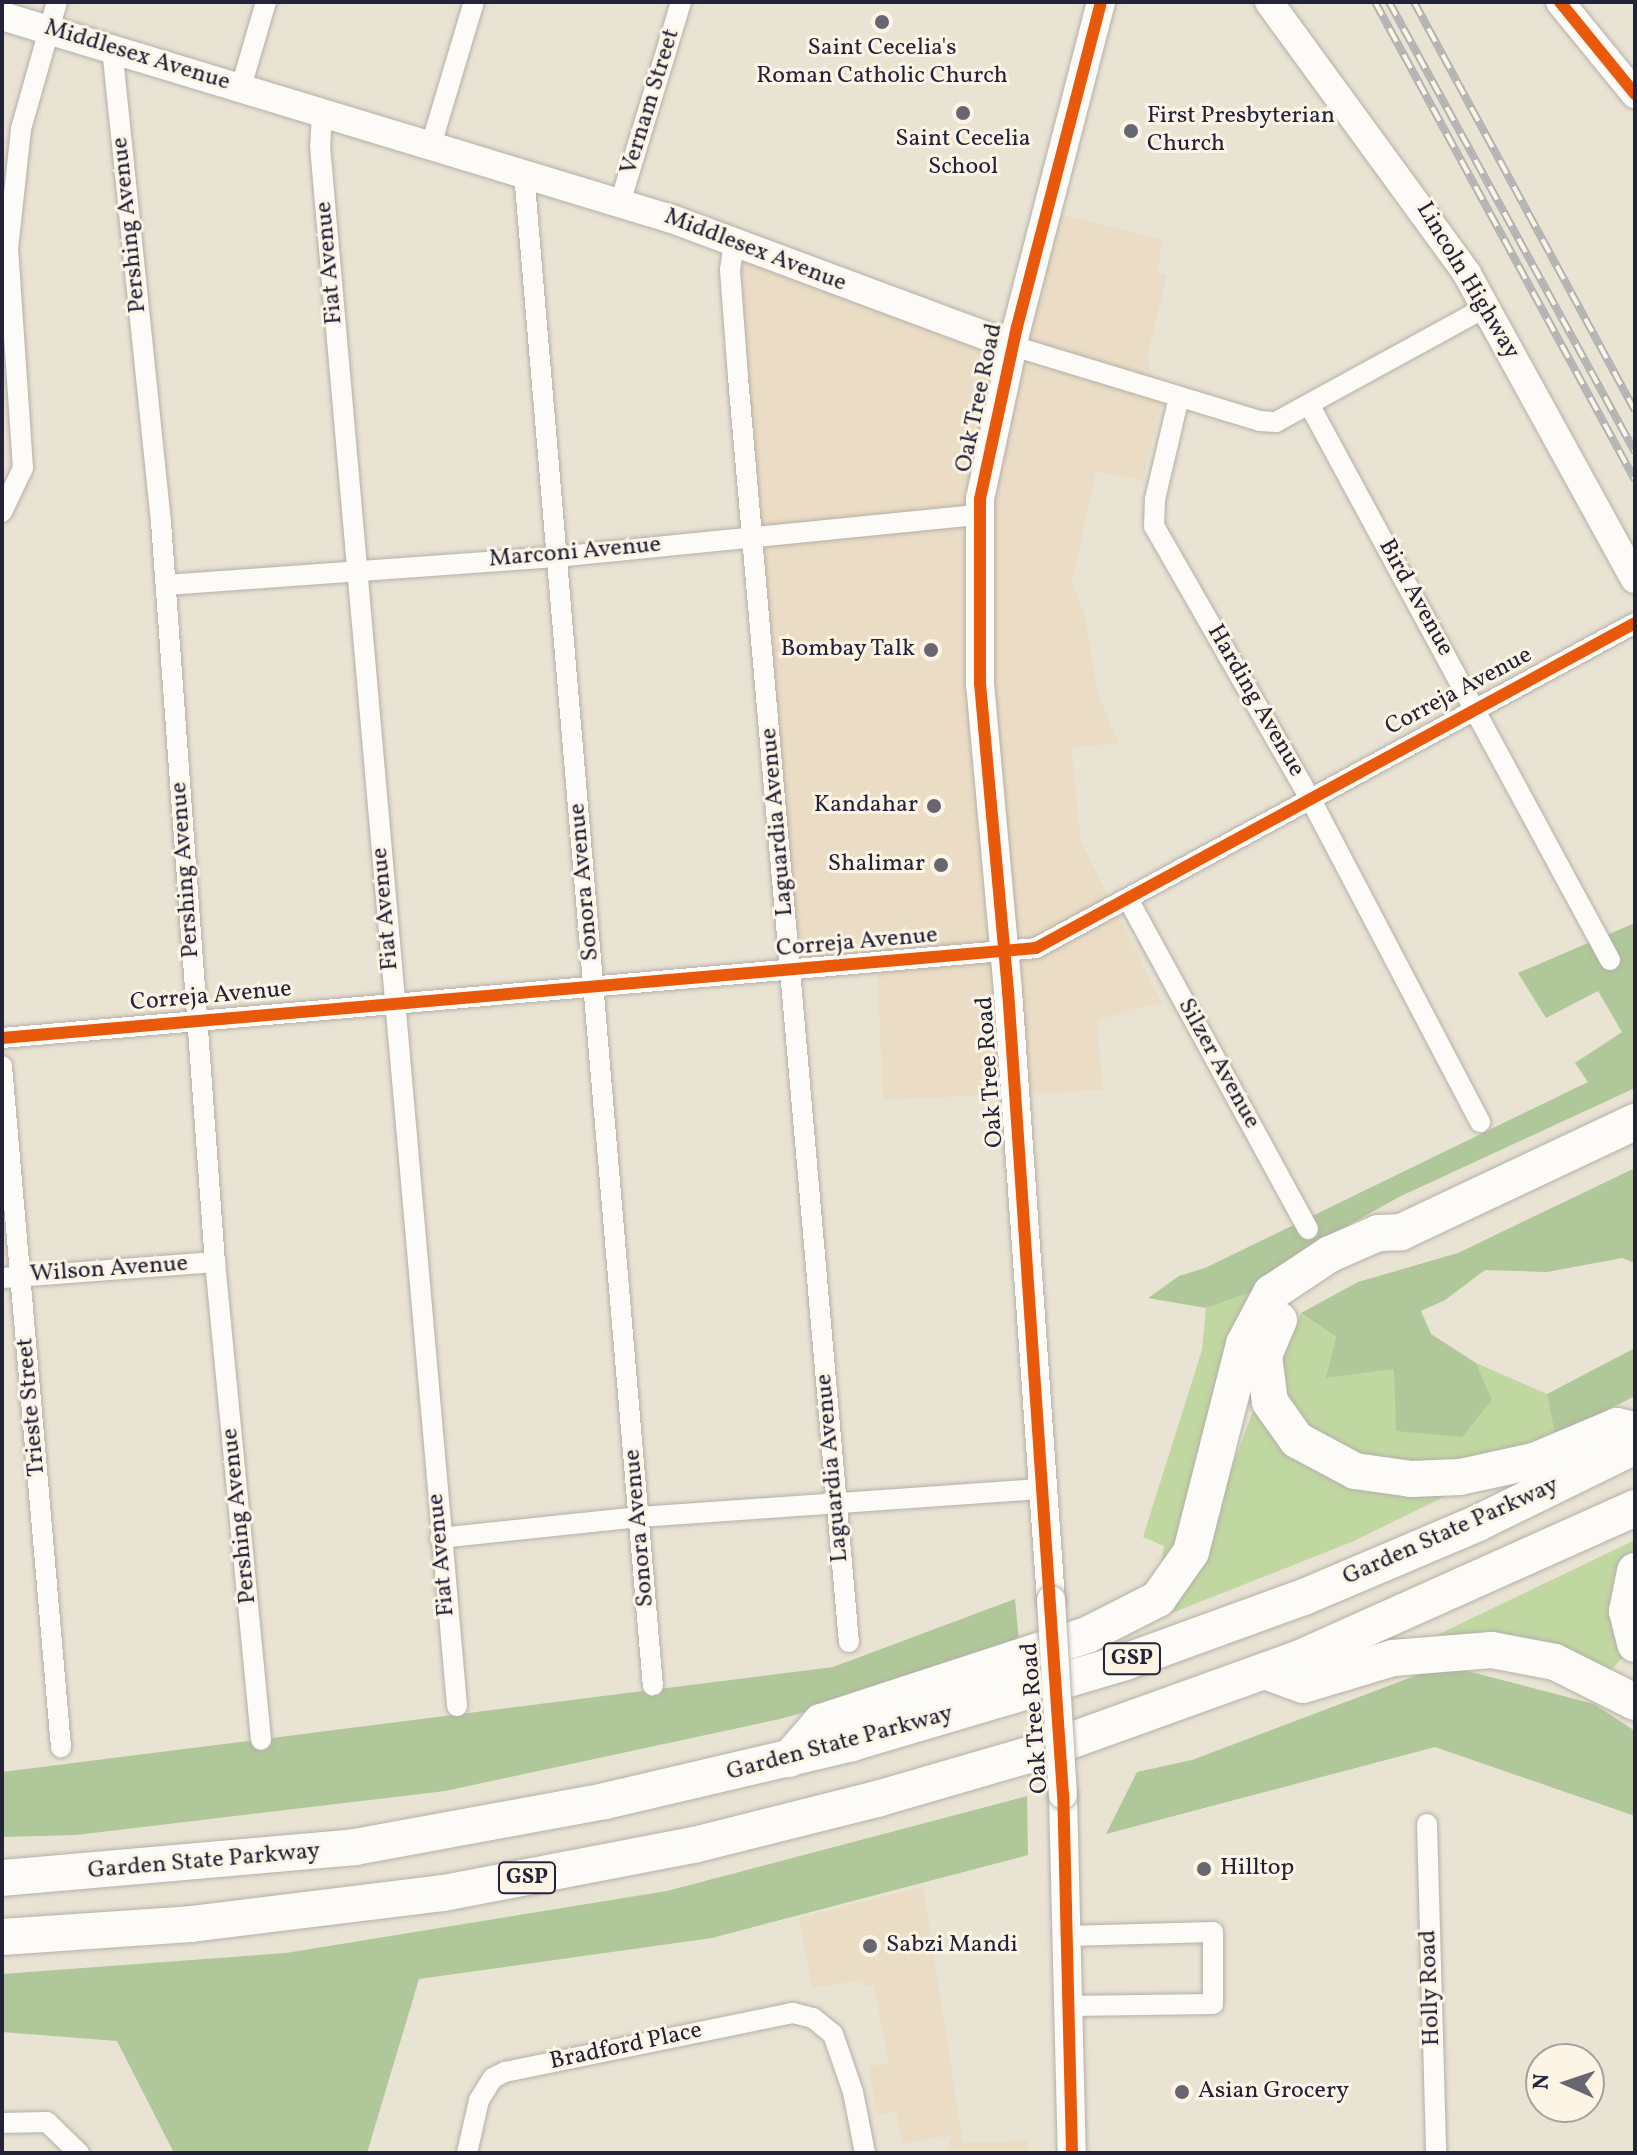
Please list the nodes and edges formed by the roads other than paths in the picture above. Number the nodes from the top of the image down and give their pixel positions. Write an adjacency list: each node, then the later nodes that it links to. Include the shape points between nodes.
1 (57, 2): 9 (street)
2 (266, 2): 11 (street)
3 (474, 2): 15 (street)
4 (681, 2): 18 (street, Vernam Street)
5 (1101, 2): 21 (street, Oak Tree Road)
6 (1269, 2): 20 (street, Lincoln Highway, via 1405,183)
7 (1560, 2): 12 (street)
8 (2, 16): 9 (street, Middlesex Avenue)
9 (49, 29): 10 (street, Middlesex Avenue); 14 (street)
10 (112, 48): 11 (street, Middlesex Avenue); 30 (street, Pershing Avenue)
11 (241, 87): 13 (street, Middlesex Avenue)
12 (1635, 94)
13 (322, 112): 15 (street, Middlesex Avenue); 28 (street, Fiat Avenue, via 320,146)
14 (21, 129): 16 (street); 24 (street, via 8,249 23,468)
15 (431, 145): 17 (street, Middlesex Avenue)
16 (2, 162)
17 (524, 173): 18 (street, Middlesex Avenue); 27 (street, Sonora Avenue)
18 (620, 203): 19 (street, Middlesex Avenue)
19 (734, 242): 21 (street, Middlesex Avenue); 26 (street, Laguardia Avenue, via 730,274)
20 (1486, 307): 23 (street, Middlesex Avenue); 29 (street, Lincoln Highway)
21 (1013, 346): 22 (street, Middlesex Avenue); 25 (street, Oak Tree Road, via 980,499)
22 (1179, 397): 23 (street, Middlesex Avenue, via 1267,422); 33 (street, Harding Avenue, via 1155,499 1154,526)
23 (1310, 406): 32 (street, Bird Avenue)
24 (2, 512)
25 (984, 514): 26 (street, Marconi Avenue); 35 (street, Oak Tree Road, via 980,684)
26 (751, 537): 27 (street, Marconi Avenue); 37 (street, Laguardia Avenue)
27 (556, 557): 28 (street, Marconi Avenue); 38 (street, Sonora Avenue)
28 (357, 570): 30 (street, Marconi Avenue); 39 (street, Fiat Avenue)
29 (1635, 579)
30 (166, 585): 40 (street, Pershing Avenue)
31 (1635, 623): 32 (street, Correja Avenue)
32 (1475, 708): 33 (street, Correja Avenue); 36 (street, Bird Avenue)
33 (1310, 798): 34 (street, Correja Avenue); 43 (street, Harding Avenue)
34 (1128, 899): 35 (street, Correja Avenue, via 1036,948); 45 (street, Silzer Avenue)
35 (1002, 955): 37 (street, Correja Avenue); 51 (street, Oak Tree Road)
36 (1610, 960)
37 (791, 970): 38 (street, Correja Avenue); 52 (street, Laguardia Avenue)
38 (594, 987): 39 (street, Correja Avenue); 54 (street, Sonora Avenue)
39 (395, 1004): 40 (street, Correja Avenue); 55 (street, Fiat Avenue)
40 (197, 1021): 41 (street, Correja Avenue); 47 (street, Pershing Avenue)
41 (2, 1038)
42 (2, 1066): 48 (street, Trieste Street)
43 (1480, 1122)
44 (1635, 1122): 46 (highway)
45 (1308, 1229)
46 (1401, 1232): 49 (highway, via 1386,1250 1301,1295 1271,1333 1264,1356 1266,1391 1275,1413 1297,1440 1355,1471 1427,1480 1534,1461 1617,1426); 65 (highway, via 1378,1233 1315,1261 1263,1304 1244,1344 1191,1552 1158,1599 1119,1622 1061,1644 821,1722)
47 (215, 1262): 48 (street, Wilson Avenue); 63 (street, Pershing Avenue)
48 (11, 1278): 64 (street, Trieste Street)
49 (1635, 1430)
50 (1635, 1446): 65 (highway, Garden State Parkway / GSP, via 1420,1548 1214,1630 975,1708)
51 (1044, 1489): 52 (street); 68 (street, Oak Tree Road, bridge)
52 (835, 1502): 54 (street); 57 (street, Laguardia Avenue)
53 (1635, 1508): 59 (highway, via 1432,1603)
54 (639, 1517): 55 (street); 60 (street, Sonora Avenue)
55 (440, 1538): 62 (street, Fiat Avenue)
56 (1635, 1571): 58 (highway, via 1627,1611)
57 (849, 1642)
58 (1635, 1644)
59 (1265, 1671): 61 (highway, via 1303,1685 1393,1658 1492,1650 1555,1662); 69 (highway, GSP, via 1039,1752 756,1831 532,1878 317,1911)
60 (653, 1686)
61 (1635, 1702)
62 (457, 1706)
63 (261, 1740)
64 (61, 1747)
65 (789, 1759): 67 (highway, Garden State Parkway / GSP, via 543,1814 355,1847)
66 (1427, 1824): 76 (street, Holly Road)
67 (2, 1878)
68 (1066, 1936): 70 (street, Oak Tree Road); 70 (street, via 1213,1932 1213,2004)
69 (2, 1937)
70 (1068, 2006): 75 (street, Oak Tree Road)
71 (2, 2123): 72 (street, via 47,2122)
72 (79, 2153)
73 (467, 2153): 74 (street, Bradford Place, via 479,2100 493,2078 505,2072 793,2013 813,2018 833,2034 853,2092)
74 (865, 2153)
75 (1072, 2153)
76 (1436, 2153)

